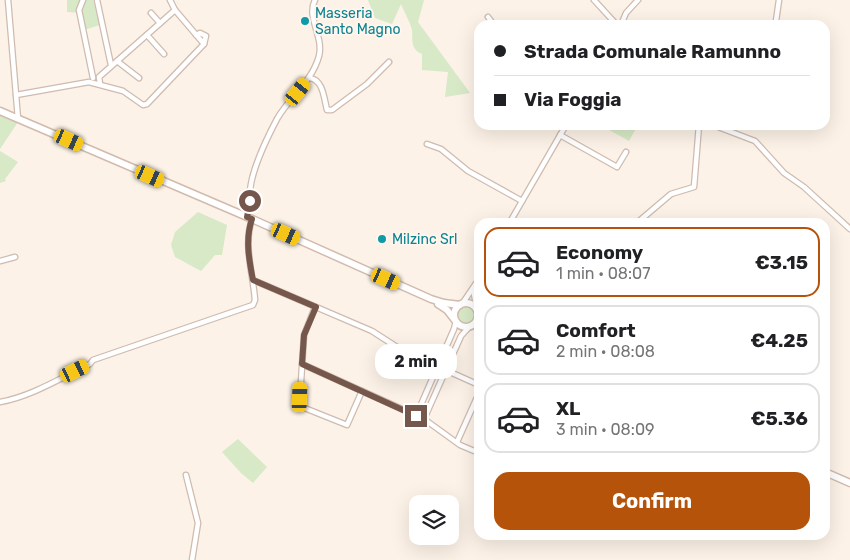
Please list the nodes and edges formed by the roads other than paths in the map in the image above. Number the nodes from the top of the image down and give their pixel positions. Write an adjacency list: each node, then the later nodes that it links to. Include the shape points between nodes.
1 (8, 0): 27 (street)
2 (83, 0): 25 (street, via 79,10)
3 (97, 0): 21 (street)
4 (170, 0): 9 (street)
5 (315, 0): 24 (street, via 312,11 320,53)
6 (594, 0): 13 (street)
7 (638, 0): 14 (street)
8 (779, 0): 15 (street)
9 (175, 10): 16 (street); 26 (street, via 204,44 147,104)
10 (151, 13): 16 (street)
11 (488, 17): 12 (street)
12 (490, 20)
13 (614, 20)
14 (622, 20)
15 (776, 20)
16 (160, 23): 17 (street)
17 (147, 35): 18 (street); 19 (street)
18 (164, 54)
19 (117, 61): 21 (street); 23 (street)
20 (389, 62): 24 (street, via 367,84 332,110 327,110 319,83)
21 (111, 65): 22 (street)
22 (99, 77): 25 (street); 26 (street)
23 (139, 78)
24 (310, 78): 37 (street, via 278,117 260,155 252,181)
25 (91, 80): 26 (street); 27 (street)
26 (100, 84)
27 (16, 95): 29 (street)
28 (0, 111): 29 (main road)
29 (18, 119): 37 (main road)
30 (563, 130): 33 (street)
31 (699, 130): 39 (street, via 694,187 672,194)
32 (726, 130): 40 (street, via 755,141 784,173)
33 (560, 135): 35 (street, via 617,167); 36 (street)
34 (427, 144): 36 (street, via 441,149 468,171)
35 (626, 152)
36 (522, 201): 38 (street)
37 (250, 218): 43 (street, via 248,244); 45 (main road)
38 (512, 218)
39 (643, 218)
40 (850, 229)
41 (15, 257): 42 (street)
42 (0, 261)
43 (253, 280): 47 (street); 56 (street, via 253,305 93,360 83,368 13,400)
44 (474, 286): 46 (street)
45 (430, 299): 46 (main road); 49 (main road, via 447,310)
46 (461, 304): 48 (main road); 49 (main road, via 454,313)
47 (316, 307): 51 (street, via 304,335); 52 (street, via 372,331 403,351)
48 (474, 307)
49 (456, 321): 50 (main road, via 462,326); 52 (street)
50 (474, 325): 53 (street, via 461,336)
51 (302, 364): 55 (street); 55 (street, via 302,407 346,425)
52 (438, 367): 53 (street); 58 (street)
53 (445, 370): 54 (street); 59 (street)
54 (474, 383)
55 (362, 391): 58 (street)
56 (0, 402)
57 (474, 404): 60 (street)
58 (416, 416): 59 (street)
59 (424, 419): 60 (street)
60 (457, 442): 61 (street)
61 (474, 450)
62 (186, 474): 65 (street, via 198,523)
63 (830, 474): 64 (main road)
64 (850, 483)
65 (192, 560)

